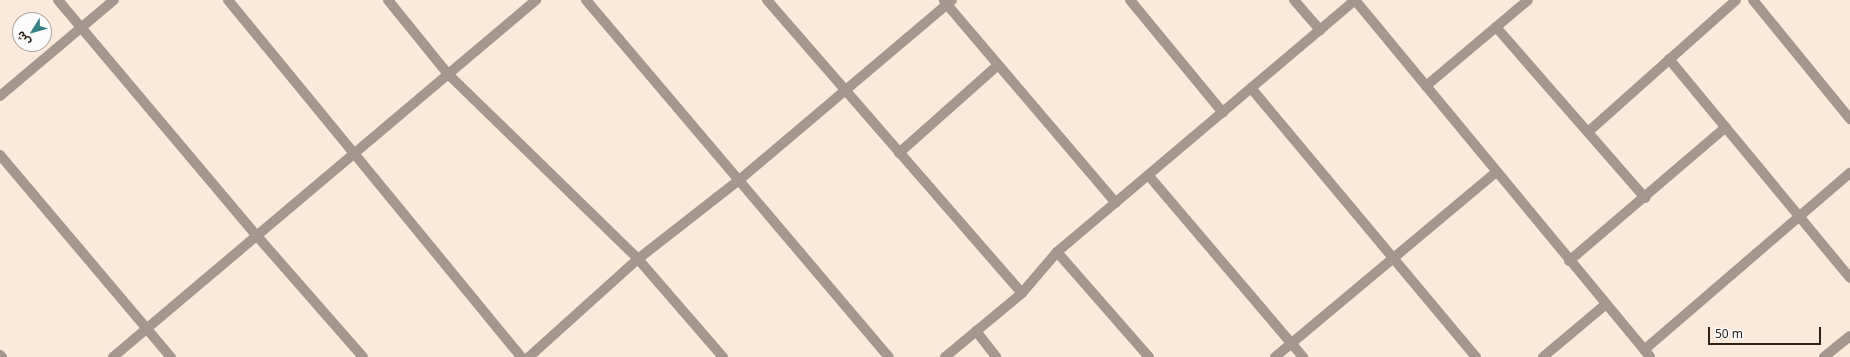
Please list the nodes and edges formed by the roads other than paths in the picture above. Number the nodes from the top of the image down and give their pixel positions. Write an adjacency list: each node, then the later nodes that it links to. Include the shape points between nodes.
1 (58, 0): 16 (street)
2 (114, 0): 16 (street)
3 (228, 0): 30 (street)
4 (388, 0): 20 (street)
5 (536, 0): 20 (street)
6 (586, 0): 35 (street)
7 (767, 0): 23 (street)
8 (1130, 0): 25 (street)
9 (1294, 0): 17 (street)
10 (1355, 0): 17 (street); 21 (street)
11 (1736, 0): 18 (street)
12 (1753, 0): 26 (street)
13 (947, 2): 19 (street); 23 (street)
14 (1521, 2): 15 (street)
15 (1496, 27): 21 (street); 28 (street)
16 (82, 28): 24 (street); 39 (street)
17 (1320, 30): 22 (street)
18 (1669, 59): 27 (street); 28 (street)
19 (998, 64): 29 (street); 37 (street)
20 (448, 74): 30 (street); 42 (street)
21 (1426, 86): 32 (street)
22 (1251, 88): 25 (street); 41 (street)
23 (844, 91): 29 (street); 35 (street)
24 (0, 96)
25 (1223, 113): 34 (street)
26 (1850, 119)
27 (1726, 127): 36 (street); 38 (street)
28 (1588, 132): 36 (street)
29 (899, 152): 45 (street)
30 (354, 154): 39 (street); 55 (street)
31 (0, 155): 47 (street)
32 (1496, 172): 41 (street); 43 (street)
33 (1850, 173): 38 (street)
34 (1149, 176): 37 (street); 50 (street)
35 (738, 182): 42 (street); 58 (street)
36 (1645, 198): 43 (street)
37 (1116, 203): 40 (street)
38 (1799, 216): 44 (street); 51 (street)
39 (256, 236): 47 (street); 54 (street)
40 (1057, 252): 45 (street); 61 (street)
41 (1393, 258): 50 (street); 64 (street)
42 (638, 259): 56 (street); 57 (street)
43 (1569, 261): 46 (street)
44 (1850, 278)
45 (1022, 293): 48 (street)
46 (1604, 305): 51 (street); 65 (street)
47 (147, 328): 52 (street); 53 (street)
48 (976, 331): 59 (street); 60 (street)
49 (1850, 336): 66 (street)
50 (1292, 343): 62 (street); 63 (street)
51 (1647, 354)
52 (113, 357)
53 (171, 357)
54 (363, 357)
55 (520, 357)
56 (529, 357)
57 (723, 357)
58 (889, 357)
59 (945, 357)
60 (996, 357)
61 (1149, 357)
62 (1275, 357)
63 (1303, 357)
64 (1476, 357)
65 (1543, 357)
66 (1824, 357)

